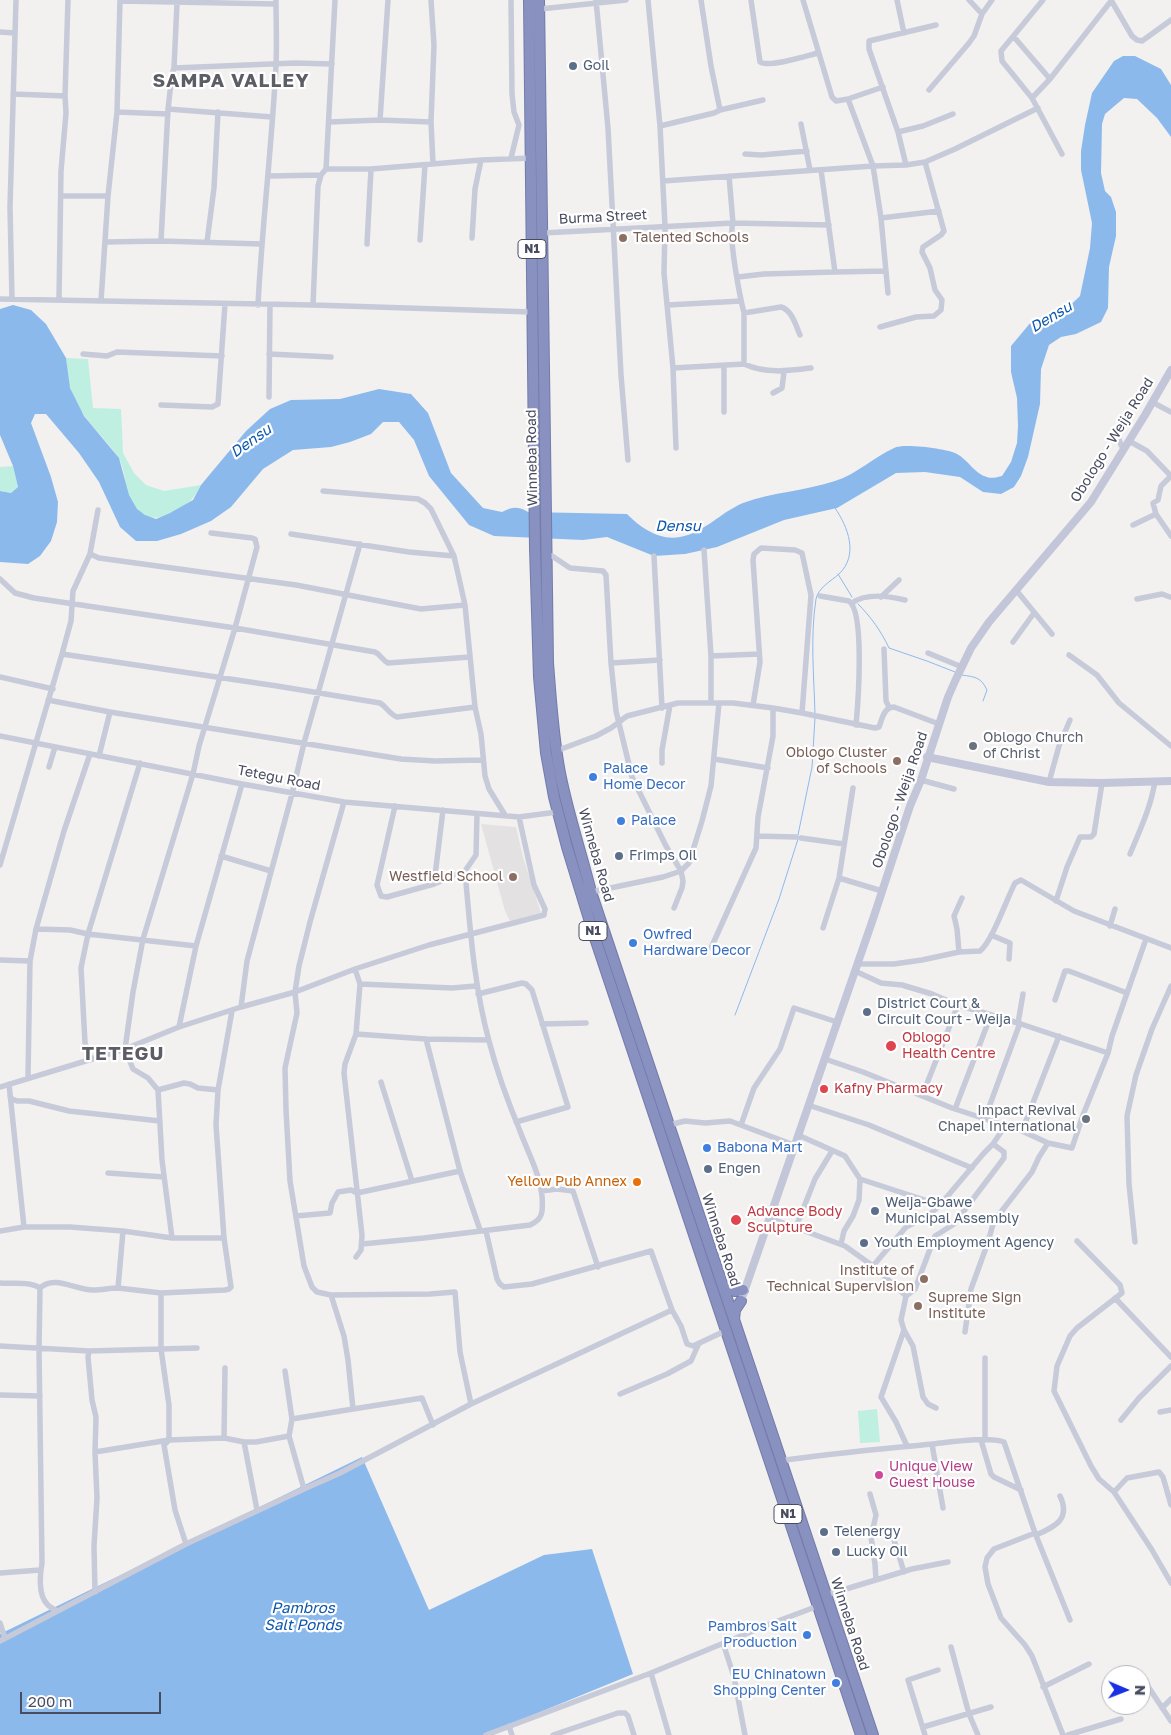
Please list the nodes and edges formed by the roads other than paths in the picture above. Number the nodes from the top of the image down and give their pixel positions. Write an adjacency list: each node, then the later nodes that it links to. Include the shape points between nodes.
1 (16, 0): 29 (street)
2 (68, 0): 41 (street)
3 (120, 0): 22 (street); 48 (street)
4 (335, 0): 32 (street)
5 (388, 0): 52 (street)
6 (431, 0): 55 (street, via 434,44)
7 (510, 0): 57 (street, via 512,94)
8 (529, 0): 35 (highway, Winneba Road / N1)
9 (626, 0): 21 (street)
10 (648, 0): 58 (street)
11 (701, 0): 46 (street)
12 (751, 0): 31 (street, via 760,62 773,63)
13 (804, 0): 31 (street)
14 (897, 0): 28 (street)
15 (969, 0): 24 (street)
16 (992, 0): 24 (street)
17 (1043, 0): 30 (street)
18 (1111, 0): 25 (street, via 1136,40 1142,41); 36 (street)
19 (222, 1): 20 (street); 22 (street)
20 (276, 2): 33 (street)
21 (596, 2): 23 (street); 87 (street)
22 (177, 3): 34 (street)
23 (540, 4): 39 (highway, Winneba Road / N1)
24 (982, 14): 38 (street, via 970,43)
25 (1171, 21)
26 (936, 25): 28 (street)
27 (0, 32): 29 (street)
28 (904, 32): 37 (street, via 869,41)
29 (15, 33): 40 (street)
30 (1014, 37): 36 (street); 42 (street, via 1001,51 1002,61)
31 (818, 53): 43 (street, via 833,100)
32 (332, 64): 33 (street); 54 (street)
33 (276, 65): 34 (street); 51 (street)
34 (174, 68): 47 (street)
35 (530, 78): 39 (highway); 53 (highway, Winneba Road / N1)
36 (1050, 79): 42 (street)
37 (884, 87): 43 (street); 60 (street)
38 (929, 90)
39 (541, 91): 59 (highway, Winneba Road / N1)
40 (13, 94): 41 (street); 101 (street)
41 (64, 96): 80 (street, via 66,114)
42 (1032, 98): 45 (street)
43 (848, 99): 71 (street)
44 (763, 100): 46 (street)
45 (1038, 108): 63 (street); 67 (street)
46 (720, 110): 58 (street)
47 (168, 111): 48 (street); 49 (street); 91 (street)
48 (117, 112): 81 (street)
49 (218, 112): 51 (street); 93 (street)
50 (954, 114): 60 (street)
51 (272, 117): 77 (street)
52 (380, 120): 54 (street); 55 (street)
53 (530, 121): 57 (street); 59 (highway); 65 (highway, Winneba Road / N1)
54 (329, 122): 72 (street)
55 (431, 122): 68 (street)
56 (801, 124): 61 (street)
57 (519, 125): 64 (street)
58 (660, 126): 79 (street)
59 (541, 129): 88 (highway, Winneba Road / N1)
60 (898, 132): 70 (street)
61 (807, 151): 62 (street); 74 (street)
62 (745, 154)
63 (1062, 154)
64 (511, 158): 65 (street); 66 (street)
65 (532, 158): 110 (highway, Winneba Road / N1)
66 (481, 160): 68 (street); 89 (street, via 475,189)
67 (925, 162): 70 (street); 82 (street)
68 (433, 164): 69 (street)
69 (425, 165): 73 (street); 90 (street)
70 (906, 165): 71 (street)
71 (873, 166): 75 (street); 83 (street)
72 (326, 169): 73 (street); 76 (street)
73 (372, 169): 95 (street)
74 (810, 170): 75 (street); 78 (street)
75 (821, 170): 85 (street)
76 (321, 175): 77 (street); 109 (street)
77 (269, 176): 94 (street)
78 (729, 176): 79 (street); 84 (street)
79 (663, 181): 86 (street)
80 (61, 196): 81 (street); 102 (street)
81 (108, 196): 92 (street)
82 (939, 211): 83 (street); 112 (street, via 944,231 923,247 922,252 935,290 942,300 941,310 934,316 916,317)
83 (881, 218): 96 (street)
84 (733, 223): 85 (street, Burma Street); 86 (street, Burma Street); 98 (street, via 731,229)
85 (829, 225): 97 (street)
86 (665, 226): 87 (street, Burma Street); 106 (street, via 664,272)
87 (613, 228): 88 (street, Burma Street); 134 (street)
88 (542, 233): 145 (highway, Winneba Road / N1)
89 (472, 238)
90 (420, 240)
91 (161, 241): 92 (street); 93 (street)
92 (106, 242): 104 (street)
93 (207, 242): 94 (street)
94 (261, 244): 107 (street)
95 (367, 244)
96 (886, 271): 97 (street); 99 (street)
97 (835, 272): 98 (street)
98 (738, 277): 103 (street)
99 (888, 293)
100 (0, 299): 101 (street)
101 (12, 299): 102 (street)
102 (59, 299): 104 (street)
103 (742, 301): 106 (street); 111 (street)
104 (101, 302): 105 (street)
105 (225, 304): 107 (street); 116 (street)
106 (668, 304): 120 (street)
107 (258, 305): 108 (street)
108 (270, 305): 109 (street); 115 (street)
109 (313, 305): 110 (street)
110 (532, 312): 225 (highway, Winneba Road / N1, via 538,657 544,733)
111 (744, 313): 113 (street, via 786,308); 118 (street)
112 (880, 327)
113 (800, 335)
114 (83, 354): 116 (street, via 107,356 118,352)
115 (270, 354): 117 (street); 125 (street)
116 (222, 356): 127 (street, via 218,404 212,407)
117 (331, 357)
118 (744, 364): 119 (street); 123 (street)
119 (724, 366): 120 (street); 128 (street)
120 (673, 368): 132 (street)
121 (812, 368): 123 (street)
122 (1171, 370): 126 (street, Obologo - Weija Road)
123 (784, 372): 124 (street, via 782,388)
124 (774, 393)
125 (269, 397)
126 (1152, 402): 129 (street); 131 (street, Obologo - Weija Road)
127 (161, 405)
128 (724, 412)
129 (1171, 412)
130 (1116, 430): 133 (street)
131 (1129, 441): 133 (street, Obologo - Weija Road); 135 (street, via 1147,451)
132 (676, 448)
133 (1124, 449): 152 (street, Obologo - Weija Road, via 1090,502)
134 (628, 460)
135 (1171, 476): 138 (street, via 1161,486 1158,500 1153,503)
136 (323, 491): 147 (street, via 402,497 425,502)
137 (98, 510): 146 (street)
138 (1156, 514): 139 (street); 142 (street)
139 (1133, 525)
140 (211, 533): 150 (street, via 255,539 257,547)
141 (291, 534): 143 (street)
142 (1171, 536)
143 (360, 544): 147 (street); 153 (street)
144 (704, 550): 172 (street)
145 (550, 552): 175 (street, via 570,568 602,571 606,575); 202 (highway, Winneba Road / N1, via 548,663)
146 (90, 554): 150 (street, via 99,558); 159 (street, via 74,591)
147 (454, 556): 161 (street)
148 (654, 556): 174 (street)
149 (0, 579): 159 (street, via 15,593)
150 (249, 579): 153 (street); 163 (street)
151 (899, 580): 155 (street)
152 (1016, 590): 162 (street); 176 (street, Obologo - Weija Road, via 979,634)
153 (347, 596): 161 (street, via 421,609); 166 (street)
154 (820, 596): 160 (street)
155 (881, 597): 158 (street); 160 (street, via 862,598)
156 (1171, 597): 157 (street, via 1162,594)
157 (1136, 599)
158 (905, 600)
159 (73, 603): 163 (street); 169 (street)
160 (852, 603): 194 (street, via 859,643)
161 (465, 605): 173 (street)
162 (1034, 613): 164 (street); 165 (street)
163 (235, 628): 166 (street); 178 (street)
164 (1052, 634)
165 (1013, 642)
166 (332, 645): 173 (street, via 375,652 388,664); 180 (street)
167 (884, 649): 187 (street)
168 (928, 653): 176 (street)
169 (62, 654): 178 (street); 179 (street)
170 (759, 654): 172 (street); 185 (street, via 760,670); 191 (street, via 754,554 761,548 795,550 802,553 811,595)
171 (1069, 655): 201 (street, via 1097,676 1119,702)
172 (711, 656): 182 (street)
173 (470, 657): 186 (street)
174 (660, 660): 175 (street); 188 (street)
175 (611, 663): 193 (street)
176 (962, 667): 195 (street, Obologo - Weija Road)
177 (0, 677): 179 (street)
178 (221, 678): 180 (street); 196 (street)
179 (52, 689): 181 (street)
180 (319, 693): 186 (street, via 380,704 397,717); 199 (street)
181 (48, 700): 190 (street); 198 (street)
182 (711, 703): 183 (street); 184 (street)
183 (719, 703): 185 (street); 207 (street)
184 (670, 705): 188 (street); 209 (street)
185 (753, 705): 189 (street)
186 (475, 707): 206 (street)
187 (889, 707): 194 (street, via 879,727); 195 (street)
188 (662, 708): 193 (street, via 640,712)
189 (773, 708): 191 (street); 211 (street)
190 (110, 712): 196 (street); 204 (street)
191 (802, 714): 194 (street)
192 (1070, 720): 216 (street)
193 (619, 721): 202 (street, via 596,736); 236 (street, via 632,777)
194 (856, 724)
195 (939, 724): 205 (street, Obologo - Weija Road)
196 (205, 728): 199 (street); 212 (street)
197 (0, 736): 198 (street, Tetegu Road)
198 (35, 742): 200 (street, Tetegu Road); 233 (street)
199 (304, 743): 206 (street, via 401,759); 221 (street)
200 (55, 746): 203 (street, Tetegu Road); 210 (street)
201 (1171, 746)
202 (556, 751): 239 (highway, Winneba Road / N1)
203 (90, 754): 204 (street, Tetegu Road); 247 (street)
204 (99, 756): 208 (street, Tetegu Road)
205 (928, 757): 213 (street, Obologo - Weija Road); 216 (street)
206 (482, 760): 227 (street, via 489,789)
207 (714, 760): 211 (street); 236 (street, via 712,786 702,821 689,863)
208 (140, 763): 212 (street, Tetegu Road); 248 (street)
209 (662, 763)
210 (49, 767)
211 (768, 768): 229 (street)
212 (193, 774): 218 (street, Tetegu Road); 251 (street)
213 (921, 780): 220 (street); 240 (street, Obologo - Weija Road)
214 (1155, 781): 215 (street); 217 (street); 231 (street, via 1153,796)
215 (1171, 781)
216 (1050, 782): 217 (street)
217 (1102, 783): 242 (street, via 1094,834 1080,837)
218 (242, 784): 221 (street, Tetegu Road); 232 (street)
219 (853, 788): 230 (street)
220 (954, 789)
221 (292, 794): 222 (street, Tetegu Road); 234 (street)
222 (344, 802): 223 (street, Tetegu Road); 265 (street, via 310,922)
223 (395, 806): 224 (street, Tetegu Road); 238 (street, via 378,891 387,897)
224 (443, 810): 226 (street, Tetegu Road); 238 (street)
225 (558, 812): 228 (street, Tetegu Road); 309 (highway, Winneba Road / N1, via 594,935)
226 (478, 814): 227 (street, Tetegu Road); 235 (street, via 476,855)
227 (505, 815): 228 (street, Tetegu Road)
228 (519, 817): 249 (street, via 534,885 545,909 544,916)
229 (757, 836): 230 (street, via 798,837); 254 (street, via 756,848)
230 (844, 844): 237 (street)
231 (1130, 854)
232 (222, 856): 234 (street); 253 (street)
233 (0, 865)
234 (271, 871): 271 (street, via 246,965)
235 (465, 871): 238 (street); 249 (street)
236 (681, 871): 239 (street); 243 (street, via 682,888)
237 (839, 878): 240 (street); 246 (street)
238 (434, 884)
239 (591, 892): 300 (highway, Winneba Road / N1)
240 (882, 892): 260 (street, Obologo - Weija Road)
241 (962, 898): 256 (street, via 954,916)
242 (1056, 901): 245 (street); 250 (street, via 1017,880)
243 (674, 908)
244 (1116, 909): 245 (street)
245 (1110, 926): 252 (street)
246 (823, 928)
247 (36, 929): 248 (street); 259 (street)
248 (88, 934): 251 (street); 285 (street, via 81,968 81,995 84,1043)
249 (470, 934): 261 (street); 263 (street)
250 (991, 934): 256 (street, via 983,950); 257 (street, via 1010,943)
251 (143, 939): 253 (street); 283 (street)
252 (1146, 939): 255 (street); 266 (street)
253 (196, 946): 278 (street)
254 (711, 948)
255 (1171, 948)
256 (958, 952): 260 (street, via 903,963)
257 (1009, 959)
258 (0, 960): 259 (street)
259 (30, 961): 287 (street)
260 (856, 967): 270 (street, via 881,982 902,985); 274 (street, Obologo - Weija Road)
261 (355, 969): 262 (street); 265 (street)
262 (360, 984): 263 (street); 279 (street)
263 (476, 986): 267 (street)
264 (1171, 986): 330 (street, via 1136,1075 1127,1116)
265 (295, 992): 271 (street); 320 (street, via 296,1013 285,1068 290,1180)
266 (1127, 993): 269 (street, via 1069,970); 284 (street)
267 (478, 994): 277 (street, via 526,984 532,990); 282 (street)
268 (1023, 994): 276 (street)
269 (1055, 1000)
270 (958, 1005): 273 (street); 294 (street)
271 (241, 1007): 272 (street)
272 (232, 1011): 278 (street); 292 (street)
273 (991, 1015): 276 (street); 296 (street)
274 (837, 1022): 286 (street, Obologo - Weija Road); 301 (street, via 794,1008 780,1049 754,1088)
275 (586, 1023): 277 (street)
276 (1019, 1023): 280 (street); 297 (street)
277 (542, 1024): 299 (street, via 568,1107)
278 (180, 1028): 283 (street)
279 (356, 1034): 281 (street); 318 (street, via 344,1072)
280 (1060, 1036): 284 (street); 303 (street)
281 (426, 1039): 282 (street); 312 (street)
282 (488, 1040): 299 (street)
283 (125, 1049): 285 (street); 291 (street, via 133,1069 148,1078)
284 (1108, 1053): 305 (street, via 1072,1148)
285 (91, 1059): 287 (street)
286 (825, 1059): 294 (street); 295 (street, Obologo - Weija Road)
287 (28, 1077): 289 (street)
288 (381, 1082): 316 (street)
289 (9, 1084): 290 (street); 293 (street)
290 (0, 1087)
291 (158, 1090): 292 (street, via 187,1083); 298 (street)
292 (218, 1090): 328 (street, via 216,1145)
293 (10, 1096): 298 (street, via 17,1101 69,1111); 322 (street)
294 (922, 1096): 296 (street)
295 (808, 1105): 304 (street, Obologo - Weija Road); 311 (street, via 869,1125)
296 (955, 1108): 297 (street)
297 (985, 1118): 302 (street)
298 (160, 1121): 314 (street)
299 (516, 1122): 317 (street, via 535,1166)
300 (669, 1125): 301 (street, via 685,1121 727,1120); 308 (highway, Winneba Road / N1)
301 (741, 1125): 307 (street)
302 (1005, 1126): 303 (street); 306 (street)
303 (1022, 1131): 305 (street)
304 (798, 1135): 307 (street, Obologo - Weija Road); 310 (street)
305 (1048, 1143): 350 (street, via 1032,1172 994,1221 971,1289)
306 (993, 1144): 311 (street); 343 (street, via 1004,1152 1004,1158 954,1224 935,1236 915,1289)
307 (794, 1145): 321 (street, Obologo - Weija Road)
308 (676, 1146): 309 (highway); 337 (highway, Winneba Road / N1)
309 (666, 1150): 345 (highway, Winneba Road / N1)
310 (832, 1151): 315 (street, via 844,1156); 323 (street, via 817,1173)
311 (972, 1168): 319 (street)
312 (460, 1170): 316 (street); 324 (street)
313 (108, 1173): 314 (street)
314 (164, 1177): 327 (street)
315 (860, 1179): 319 (street); 332 (street, via 859,1200)
316 (412, 1181): 318 (street)
317 (541, 1191): 324 (street, via 542,1213 537,1221 530,1225); 334 (street, via 573,1191)
318 (357, 1193): 320 (street, via 351,1190 338,1192 330,1214); 331 (street)
319 (940, 1205): 335 (street, via 906,1227)
320 (296, 1216): 342 (street, via 304,1266 312,1287 317,1292)
321 (770, 1218): 323 (street); 341 (street, Obologo - Weija Road)
322 (24, 1227): 325 (street); 326 (street)
323 (796, 1227): 332 (street)
324 (483, 1230): 331 (street); 334 (street, via 497,1279 504,1287 532,1284)
325 (0, 1231)
326 (123, 1231): 327 (street); 339 (street)
327 (172, 1238): 328 (street)
328 (224, 1238): 340 (street, via 231,1283 229,1290)
329 (1077, 1242): 344 (street, via 1120,1285 1122,1293)
330 (1135, 1242)
331 (362, 1244): 333 (street)
332 (841, 1244): 335 (street)
333 (356, 1257)
334 (598, 1266): 346 (street, via 651,1251)
335 (873, 1266): 343 (street)
336 (0, 1283): 338 (street, via 30,1284)
337 (723, 1287): 341 (highway); 345 (highway, Winneba Road / N1)
338 (40, 1288): 339 (street, via 56,1282 93,1290); 354 (street)
339 (118, 1288): 340 (street)
340 (160, 1293): 355 (street)
341 (743, 1293): 345 (street); 347 (highway, via 735,1310)
342 (331, 1295): 365 (street, via 455,1292 460,1352); 367 (street, via 344,1336)
343 (906, 1296): 348 (street, via 901,1314)
344 (1115, 1298): 357 (street); 384 (street, via 1070,1336 1057,1366 1054,1391 1091,1466 1099,1479)
345 (723, 1304): 347 (highway, Winneba Road / N1); 349 (highway, Winneba Road / N1)
346 (672, 1310): 351 (street, via 687,1344); 365 (street)
347 (734, 1323): 381 (highway, Winneba Road / N1)
348 (904, 1330): 366 (street, via 913,1346 923,1397); 379 (street, via 881,1397)
349 (726, 1331): 351 (street); 394 (highway, Winneba Road / N1)
350 (966, 1332)
351 (699, 1343): 362 (street, via 691,1361)
352 (0, 1346): 354 (street)
353 (197, 1348): 355 (street)
354 (39, 1349): 356 (street); 364 (street)
355 (161, 1349): 356 (street); 375 (street, via 169,1405)
356 (89, 1351): 380 (street, via 96,1418)
357 (1171, 1357)
358 (985, 1358): 376 (street)
359 (1171, 1366): 371 (street)
360 (225, 1368): 374 (street)
361 (285, 1371): 370 (street)
362 (620, 1394)
363 (0, 1395): 364 (street)
364 (40, 1396): 396 (street)
365 (470, 1404): 372 (street)
366 (936, 1408)
367 (353, 1409): 370 (street); 372 (street, via 422,1398)
368 (1171, 1410): 369 (street)
369 (1160, 1412)
370 (292, 1419): 373 (street)
371 (1121, 1420)
372 (433, 1425): 382 (street)
373 (289, 1436): 377 (street); 382 (street)
374 (224, 1438): 375 (street); 377 (street)
375 (169, 1440): 380 (street); 393 (street, via 164,1445 165,1454 175,1510)
376 (983, 1440): 378 (street); 383 (street, via 991,1474); 383 (street, via 1004,1442)
377 (244, 1442): 389 (street)
378 (932, 1444): 379 (street); 388 (street)
379 (906, 1446): 381 (street)
380 (95, 1452): 401 (street)
381 (780, 1461): 391 (highway, Winneba Road / N1)
382 (304, 1489): 389 (street)
383 (1021, 1490): 390 (street)
384 (1114, 1492): 387 (street, via 1127,1478 1159,1472); 400 (street)
385 (870, 1494): 399 (street, via 876,1515 871,1537)
386 (1060, 1496): 390 (street, via 1063,1517 1055,1526)
387 (1171, 1505)
388 (943, 1508)
389 (257, 1510): 393 (street)
390 (1036, 1534): 405 (street); 413 (street, via 994,1549 985,1567 1001,1618 1032,1656)
391 (808, 1540): 394 (highway); 402 (highway, Winneba Road / N1)
392 (894, 1540): 397 (street)
393 (186, 1544): 401 (street)
394 (798, 1546): 403 (highway, Winneba Road / N1)
395 (948, 1562): 397 (street)
396 (40, 1570): 398 (street); 404 (street, via 45,1603)
397 (904, 1572): 399 (street)
398 (0, 1573)
399 (876, 1580): 402 (street)
400 (1171, 1583)
401 (95, 1592): 404 (street)
402 (826, 1595): 418 (highway, Winneba Road / N1)
403 (818, 1606): 408 (street); 420 (highway, Winneba Road / N1)
404 (57, 1611): 407 (street)
405 (1070, 1620)
406 (0, 1624): 407 (street)
407 (3, 1640)
408 (723, 1643): 412 (street); 430 (street, via 734,1677)
409 (951, 1647): 419 (street)
410 (1089, 1664): 413 (street)
411 (938, 1670): 424 (street, via 908,1680)
412 (651, 1673): 423 (street); 429 (street)
413 (1043, 1687): 437 (street)
414 (1151, 1691): 417 (street)
415 (1171, 1699): 417 (street)
416 (991, 1708): 419 (street)
417 (1162, 1708): 422 (street)
418 (865, 1712): 433 (highway, Winneba Road / N1); 434 (street)
419 (969, 1714): 424 (street); 436 (street)
420 (855, 1719): 431 (street); 432 (highway, Winneba Road / N1)
421 (1121, 1719): 438 (street)
422 (1171, 1721)
423 (509, 1726): 425 (street); 426 (street)
424 (923, 1727): 435 (street)
425 (486, 1735)
426 (512, 1735)
427 (552, 1735): 428 (street, via 623,1713 628,1716)
428 (634, 1735)
429 (669, 1735)
430 (745, 1735)
431 (856, 1735)
432 (861, 1735)
433 (873, 1735)
434 (878, 1735)
435 (925, 1735)
436 (978, 1735)
437 (1063, 1735)
438 (1068, 1735)

